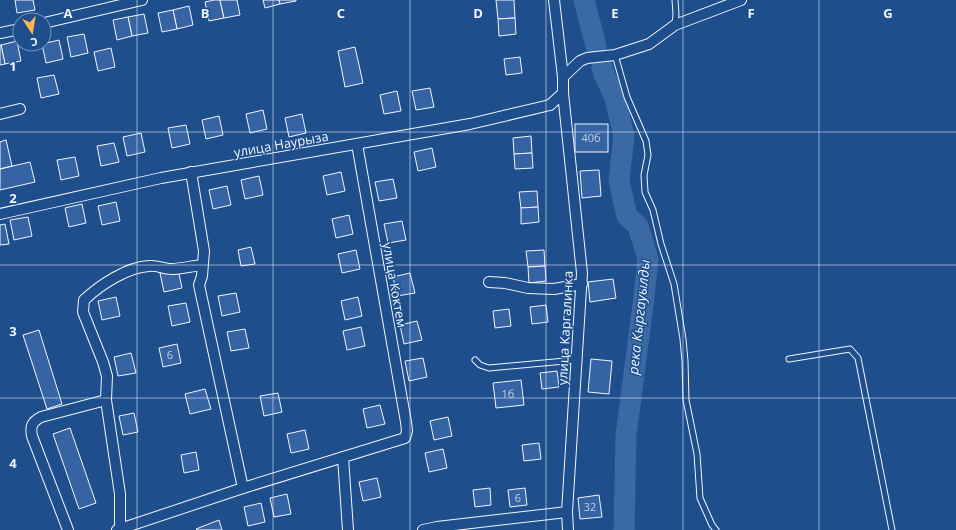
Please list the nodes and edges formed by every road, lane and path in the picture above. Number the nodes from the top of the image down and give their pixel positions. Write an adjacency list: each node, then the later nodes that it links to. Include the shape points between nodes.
1 (142, 0): 5 (street)
2 (554, 0): 10 (street, улица Каргалинка)
3 (675, 0): 6 (lane)
4 (741, 0): 6 (street)
5 (52, 21)
6 (675, 25): 9 (street, via 649,44)
7 (12, 31): 8 (street)
8 (0, 33)
9 (615, 55): 10 (street, via 587,58); 32 (lane, via 627,97 646,141 648,155 644,175 645,192 653,210 674,284 683,339 686,400 697,454 700,498)
10 (563, 76): 11 (street, улица Каргалинка)
11 (564, 93): 14 (street, улица Наурыза, via 550,105 542,107 470,124); 19 (street, улица Каргалинка)
12 (20, 109): 13 (street)
13 (0, 114)
14 (357, 144): 15 (street, улица Наурыза); 24 (street, улица Коктем, via 407,431 405,438)
15 (191, 172): 16 (street, улица Наурыза); 17 (street, via 204,251)
16 (0, 214)
17 (202, 265): 23 (street, via 171,269 150,266 134,269 114,278 84,300 83,312 107,376); 25 (street, via 199,285)
18 (489, 282): 19 (street, via 554,289)
19 (582, 284): 22 (street, улица Каргалинка)
20 (789, 359): 33 (lane, via 850,349 858,358)
21 (475, 360): 22 (lane, via 489,368)
22 (576, 360): 26 (street, улица Каргалинка)
23 (106, 400): 27 (street, via 41,417 35,420 31,428); 28 (street, via 120,494)
24 (343, 457): 25 (street); 29 (street)
25 (243, 488): 28 (street)
26 (567, 512): 30 (street); 31 (street, улица Каргалинка)
27 (68, 530)
28 (119, 530)
29 (348, 530)
30 (423, 530)
31 (568, 530)
32 (716, 530)
33 (892, 530)

